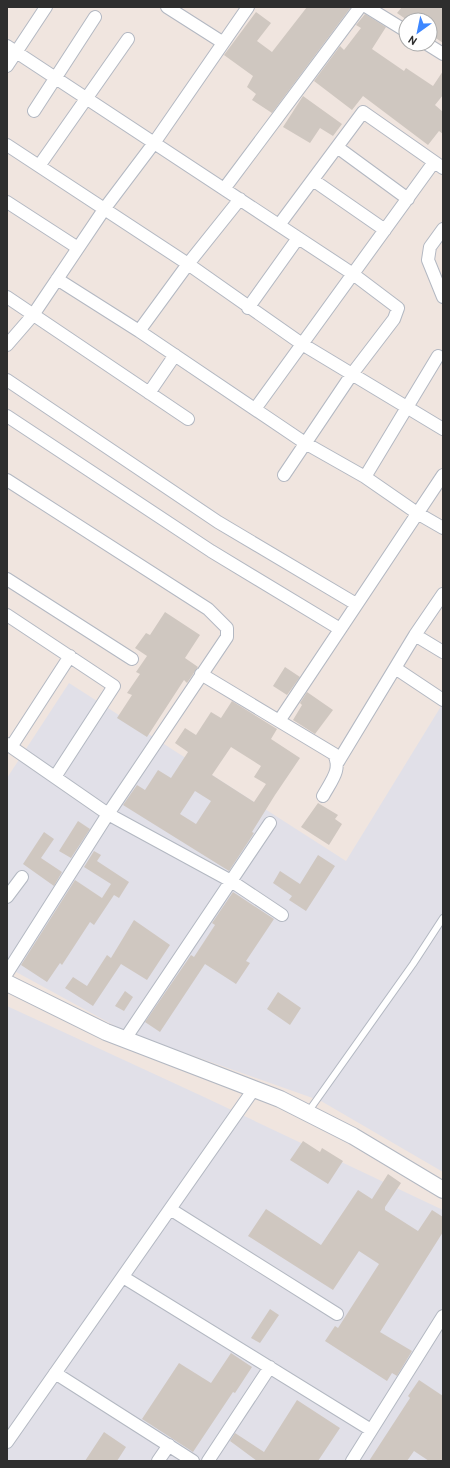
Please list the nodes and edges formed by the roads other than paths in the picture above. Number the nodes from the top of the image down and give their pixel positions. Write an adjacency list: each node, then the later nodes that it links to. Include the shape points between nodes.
1 (46, 7): 10 (street)
2 (167, 7): 9 (street)
3 (248, 7): 9 (street)
4 (360, 7): 21 (street)
5 (367, 7): 7 (street)
6 (95, 17): 12 (street)
7 (398, 26)
8 (128, 39): 13 (street)
9 (222, 42): 15 (street)
10 (12, 49): 11 (street); 12 (street)
11 (7, 66)
12 (56, 78): 13 (street); 14 (street)
13 (87, 99): 15 (street); 19 (street)
14 (34, 112)
15 (154, 143): 21 (street); 25 (street)
16 (7, 145): 19 (street)
17 (337, 147): 18 (street, via 363,112); 20 (street); 23 (street)
18 (439, 165): 23 (street)
19 (39, 166): 25 (street)
20 (312, 180): 26 (street); 28 (street)
21 (224, 189): 22 (street)
22 (240, 199): 26 (street); 31 (street)
23 (408, 199): 28 (street)
24 (7, 202): 30 (street)
25 (105, 208): 30 (street); 31 (street)
26 (279, 225): 29 (street)
27 (443, 229): 35 (street, via 430,247 428,260)
28 (385, 230): 32 (street)
29 (298, 238): 32 (street); 36 (street)
30 (78, 248): 33 (street)
31 (188, 264): 36 (street); 38 (street)
32 (353, 274): 40 (street); 43 (street, via 398,308 394,319)
33 (57, 279): 37 (street); 38 (street)
34 (7, 297): 37 (street)
35 (443, 297)
36 (248, 308): 40 (street)
37 (33, 314): 39 (street); 45 (street)
38 (139, 331): 41 (street)
39 (7, 344)
40 (302, 344): 43 (street); 47 (street)
41 (175, 355): 45 (street); 47 (street)
42 (438, 356): 46 (street)
43 (352, 374): 46 (street); 51 (street)
44 (7, 380): 60 (street, via 218,522)
45 (149, 393): 49 (street)
46 (408, 407): 50 (street); 54 (street)
47 (255, 409): 51 (street)
48 (7, 416): 62 (street, via 211,551)
49 (188, 419)
50 (443, 429)
51 (305, 443): 52 (street); 54 (street)
52 (284, 475)
53 (443, 475): 56 (street)
54 (365, 477): 56 (street)
55 (7, 480): 68 (street, via 208,609 220,620 227,628 227,637)
56 (417, 513): 57 (street); 60 (street)
57 (443, 528)
58 (7, 579): 66 (street)
59 (443, 594): 63 (street)
60 (356, 604): 62 (street)
61 (7, 615): 65 (street)
62 (340, 629): 70 (street)
63 (415, 635): 64 (street); 67 (street)
64 (443, 652)
65 (70, 656): 71 (street); 73 (street, via 114,686)
66 (132, 659)
67 (395, 668): 69 (street); 72 (street)
68 (201, 674): 70 (street); 75 (street)
69 (443, 700)
70 (279, 721): 72 (street, via 328,749)
71 (9, 746): 73 (street)
72 (338, 762): 74 (street, via 337,770)
73 (55, 777): 75 (street)
74 (323, 796)
75 (108, 814): 78 (street); 82 (street)
76 (270, 823): 78 (street)
77 (22, 877): 79 (street)
78 (231, 881): 80 (street); 84 (street)
79 (7, 897)
80 (282, 915)
81 (443, 918): 86 (lane)
82 (7, 973)
83 (7, 983): 84 (street)
84 (125, 1039): 85 (street)
85 (254, 1089): 86 (street); 88 (street)
86 (307, 1113): 87 (street, via 353,1136)
87 (443, 1190)
88 (170, 1209): 89 (street); 90 (street)
89 (123, 1277): 92 (street); 93 (street)
90 (337, 1314)
91 (443, 1316): 94 (street)
92 (270, 1367): 94 (street); 99 (street)
93 (55, 1373): 95 (street); 96 (street)
94 (371, 1430): 100 (street)
95 (7, 1442)
96 (168, 1445): 97 (street); 98 (street)
97 (158, 1461)
98 (193, 1461)
99 (208, 1461)
100 (352, 1461)

